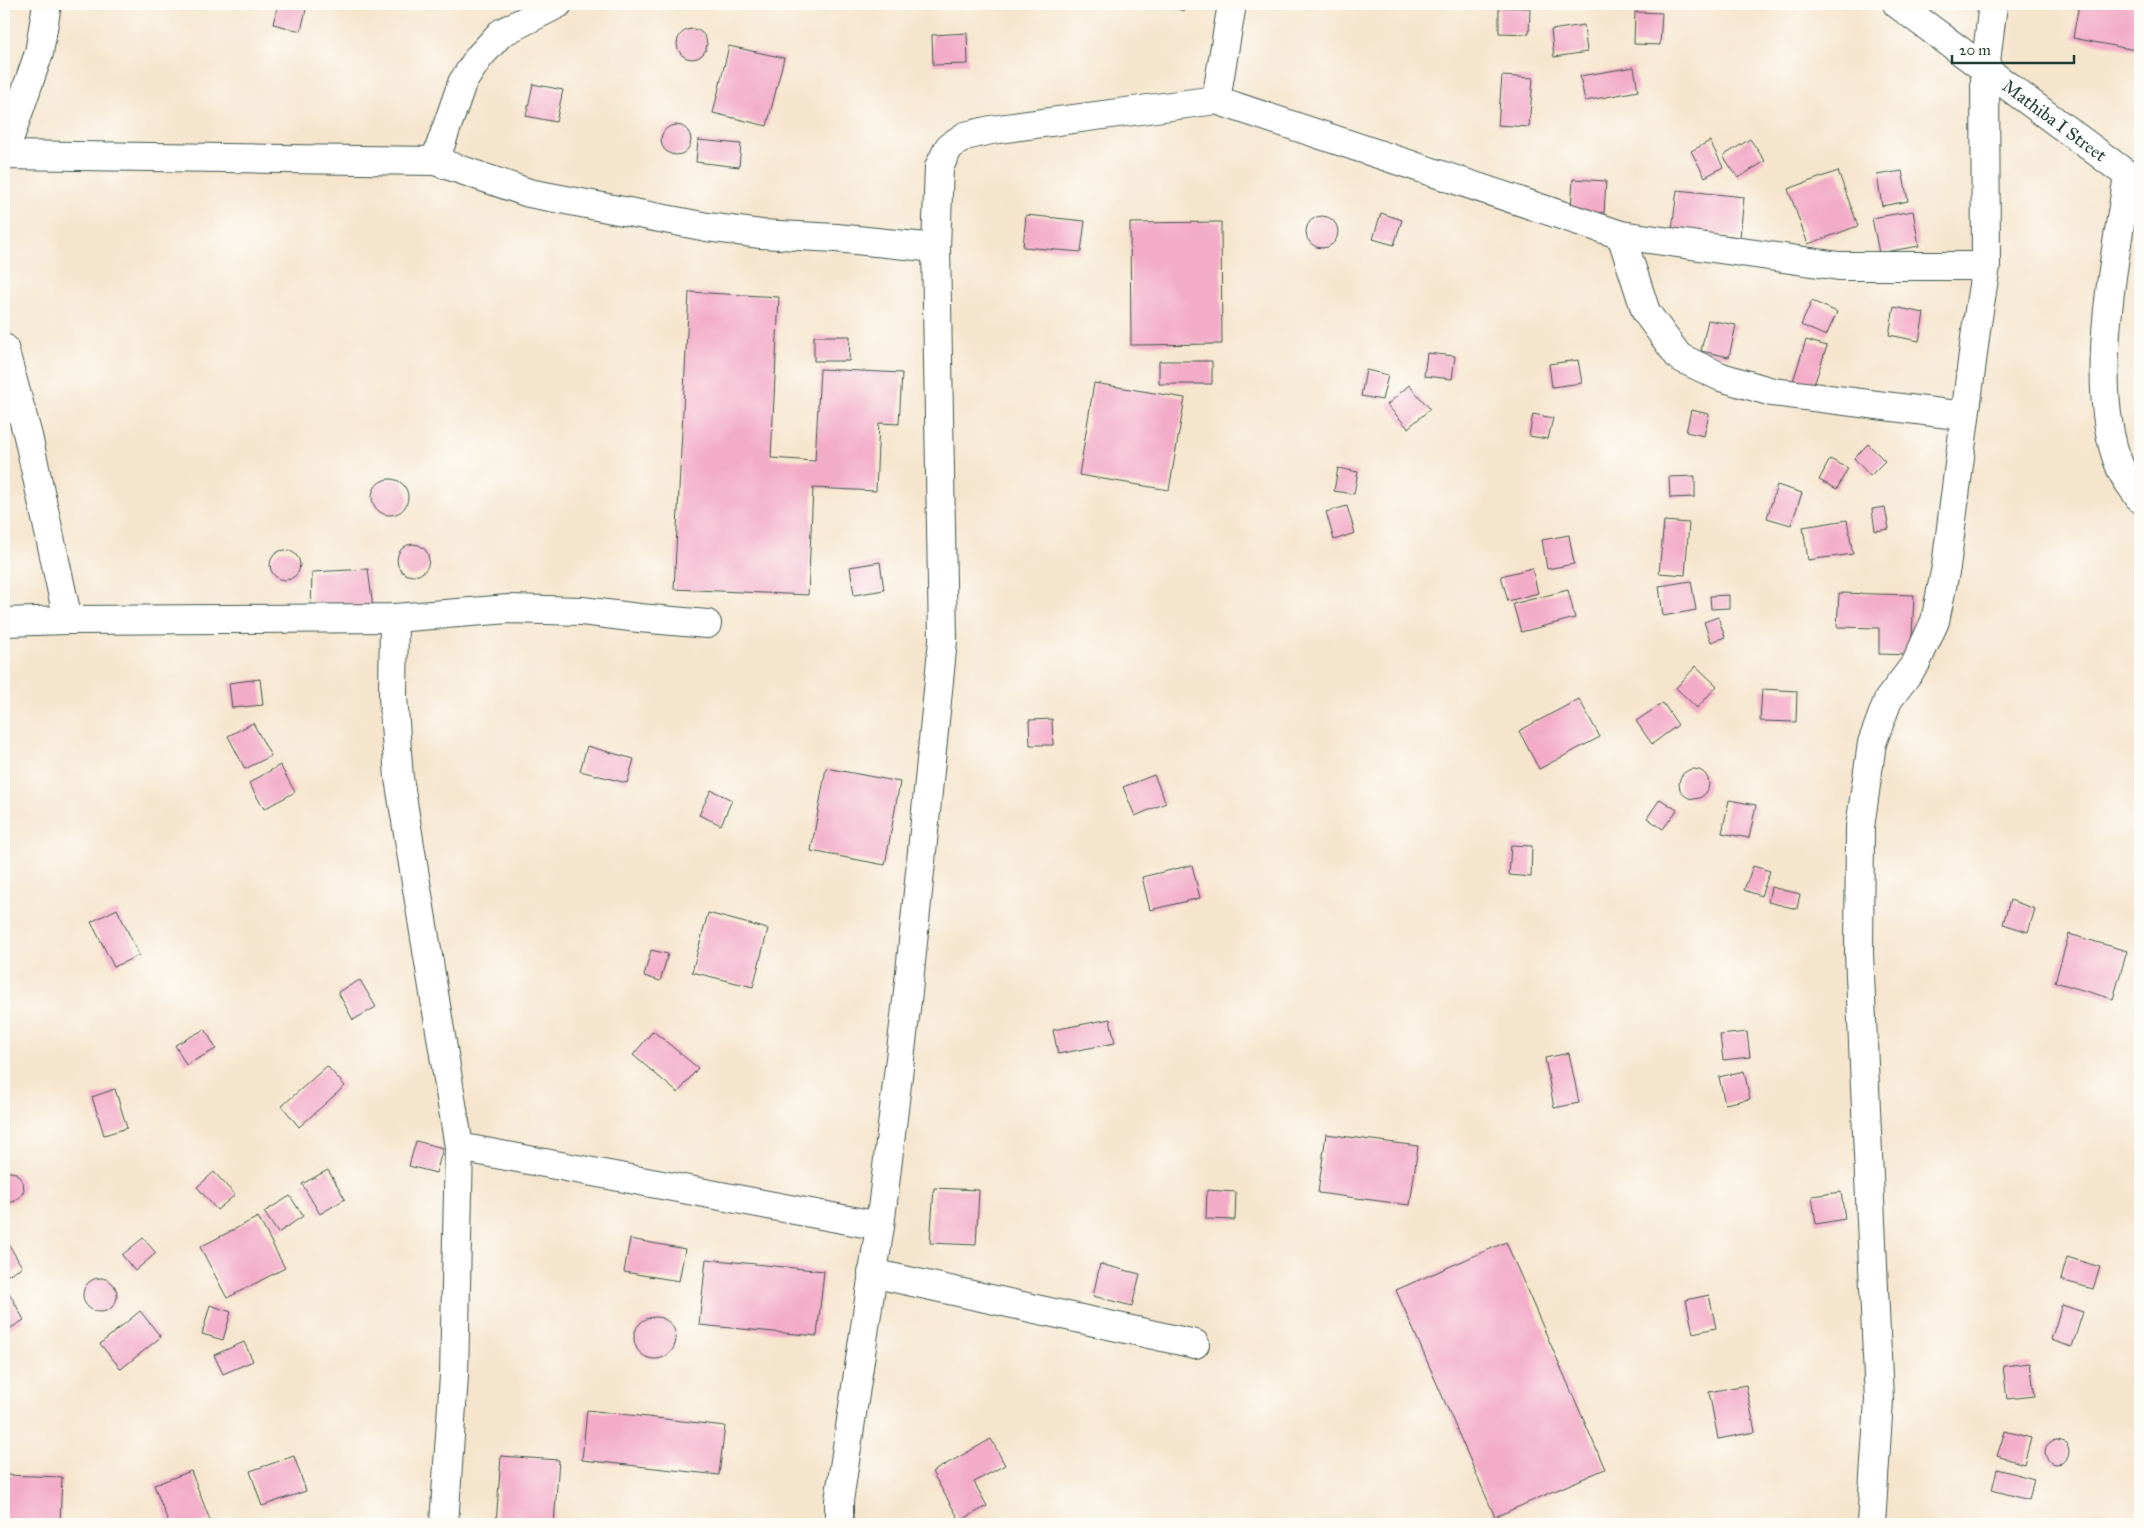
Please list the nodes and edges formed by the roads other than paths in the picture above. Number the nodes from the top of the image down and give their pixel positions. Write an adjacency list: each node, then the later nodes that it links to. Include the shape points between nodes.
1 (46, 4): 8 (street, via 39,53)
2 (558, 4): 9 (street, via 501,33 480,57 462,83)
3 (1232, 4): 7 (street)
4 (1897, 4): 6 (street, Mathiba I Street)
5 (1993, 4): 6 (street)
6 (1985, 70): 10 (street, Mathiba I Street); 13 (street)
7 (1216, 100): 11 (street); 12 (street, via 965,136 949,147 939,167)
8 (4, 154): 9 (street)
9 (435, 161): 12 (street, via 529,193 707,228)
10 (2134, 180): 16 (street, via 2110,292 2104,381 2108,426 2120,468)
11 (1621, 235): 13 (street, via 1839,266); 15 (street, via 1646,312 1679,357 1721,377 1772,392)
12 (936, 248): 22 (street, via 942,640 908,992)
13 (1986, 266): 15 (street)
14 (4, 348): 18 (street, via 28,436)
15 (1965, 416): 27 (street, via 1946,567 1935,621 1916,663 1888,700 1872,743 1860,827 1859,953 1879,1400)
16 (2140, 499)
17 (394, 618): 18 (street); 20 (street, via 518,609 582,611); 21 (street, via 393,696 399,778)
18 (68, 620): 19 (street)
19 (4, 622)
20 (707, 624)
21 (459, 1147): 22 (street); 25 (street, via 454,1376)
22 (880, 1226): 23 (street)
23 (872, 1273): 24 (street); 26 (street)
24 (1195, 1344)
25 (444, 1524)
26 (839, 1524)
27 (1871, 1524)

